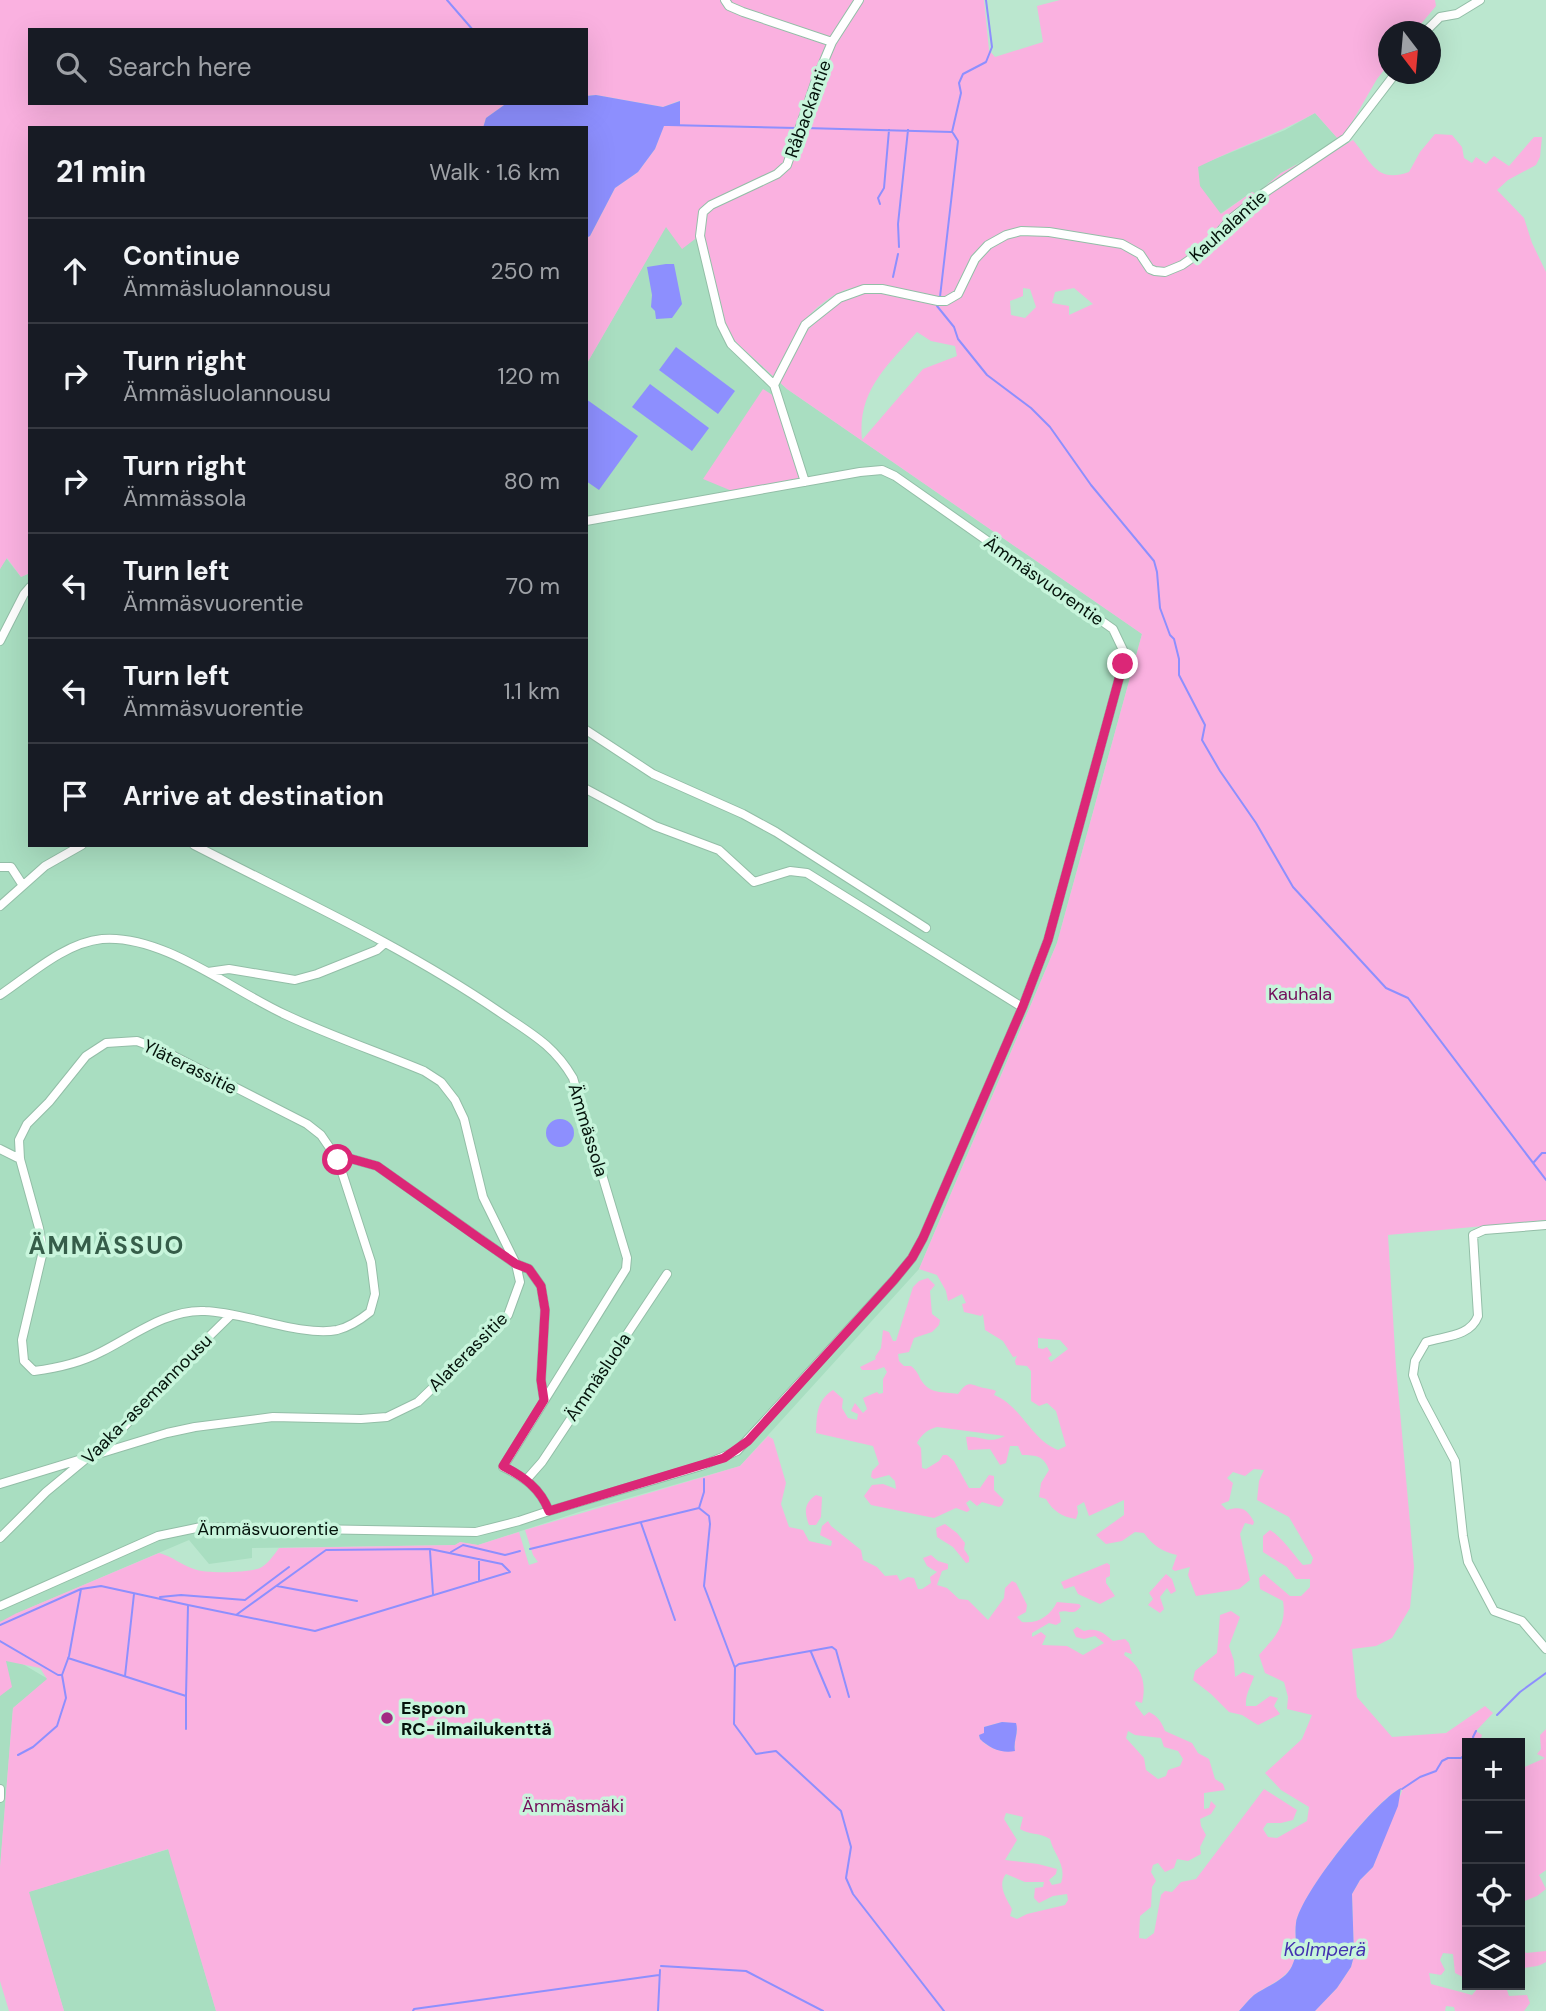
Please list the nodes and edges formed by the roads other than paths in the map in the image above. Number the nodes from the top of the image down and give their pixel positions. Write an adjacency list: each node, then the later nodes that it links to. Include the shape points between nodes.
1 (725, 0): 5 (street, via 743,12)
2 (859, 0): 5 (street, Råbackantie)
3 (1480, 0): 4 (street)
4 (1436, 21)
5 (832, 43): 7 (street, Råbackantie, via 787,165 705,209 700,228 727,339)
6 (1387, 84): 7 (street, Kauhalantie, via 1346,138 1264,192 1182,265 1160,272 1150,269 1140,254 1122,244 1049,232 1006,234 984,248 957,294 946,301 882,289 864,289 839,298 805,325)
7 (774, 384): 8 (street, Råbackantie)
8 (805, 482): 9 (street, Ämmäsvuorentie); 23 (street, Ämmäsvuorentie, via 860,471 882,470 895,476 1113,629 1120,640 1123,664 1048,940)
9 (588, 521)
10 (28, 589): 11 (street)
11 (0, 641)
12 (588, 731): 19 (street, via 653,774 776,832)
13 (588, 790): 23 (street, via 655,826 719,850 754,882 790,871 807,873)
14 (78, 847): 17 (street)
15 (198, 847): 20 (street, Ämmässola)
16 (0, 867): 17 (street, via 11,867)
17 (22, 884): 18 (street)
18 (0, 906)
19 (926, 928)
20 (385, 943): 21 (street, via 295,980 229,969); 31 (street, Ämmässola, via 549,1045 573,1078 627,1258 626,1269)
21 (207, 972): 22 (street, Alaterassitie, via 147,944 99,940 71,948); 28 (street, Alaterassitie, via 286,1015 441,1082 464,1119 483,1197)
22 (0, 995)
23 (1022, 1007): 35 (street, Ämmäsvuorentie, via 912,1258 748,1441 724,1458)
24 (0, 1149): 25 (street)
25 (20, 1159): 26 (street, Yläterassitie, via 19,1140 27,1124 86,1056 106,1044 137,1041 307,1124); 30 (street, Yläterassitie, via 43,1251 22,1340 24,1361 34,1371 64,1367 178,1315 204,1311)
26 (338, 1160): 28 (street, via 377,1166); 30 (street, Yläterassitie, via 371,1262 375,1294 370,1312 348,1326 315,1331)
27 (1546, 1224): 38 (street, via 1473,1235 1476,1321 1463,1332 1423,1345 1413,1375 1455,1461 1463,1536 1473,1574 1494,1611 1522,1621)
28 (516, 1264): 31 (street, via 529,1269 541,1286); 32 (street, Alaterassitie, via 520,1282 508,1315 418,1402 400,1412 361,1419 273,1417 195,1427)
29 (667, 1274): 33 (street, Ämmäsluola)
30 (231, 1315): 32 (street, Vaaka-asemannousu)
31 (544, 1400): 33 (street, Ämmässola, via 503,1466)
32 (92, 1455): 34 (street, Alaterassitie); 36 (street, Vaaka-asemannousu)
33 (527, 1479): 35 (street)
34 (0, 1483)
35 (549, 1511): 37 (street, Ämmäsvuorentie, via 476,1532 184,1529 158,1536)
36 (0, 1538)
37 (0, 1606)
38 (1546, 1648)
39 (0, 1789): 40 (street)
40 (0, 1798)

